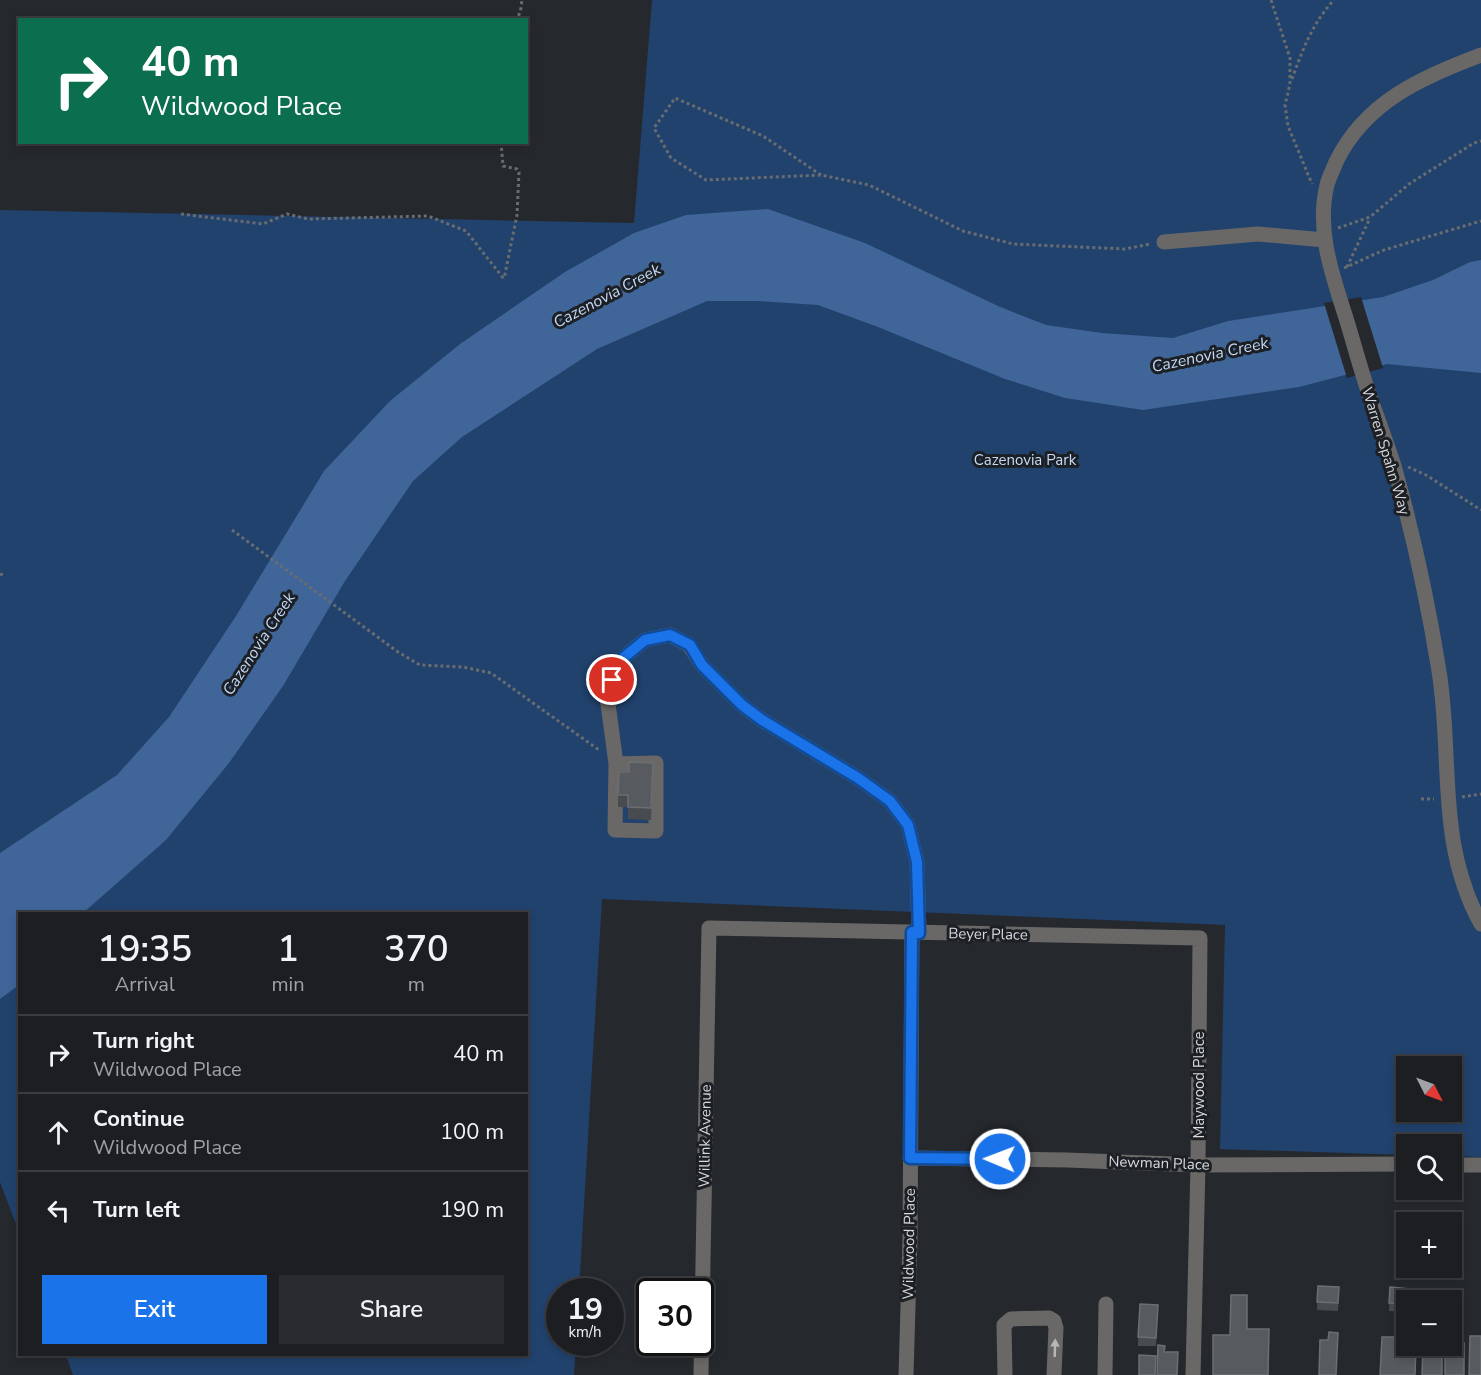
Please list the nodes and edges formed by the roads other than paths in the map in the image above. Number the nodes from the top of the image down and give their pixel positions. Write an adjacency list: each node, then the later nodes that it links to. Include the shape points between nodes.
1 (1481, 55): 2 (street, Warren Spahn Way, via 1434,72 1398,93 1361,125 1342,150 1328,181 1322,207)
2 (1324, 240): 3 (street, via 1258,234); 5 (street, Warren Spahn Way, via 1394,465 1423,586 1439,674 1455,859)
3 (1164, 242)
4 (616, 764): 4 (street, via 615,830 656,831 656,763); 7 (street, Wildwood Place, via 607,696 616,664 645,640 670,635 690,645 702,665 742,705 890,801 908,825 917,862)
5 (1481, 924)
6 (740, 929): 7 (street, Beyer Place); 15 (street, Willink Avenue, via 709,928)
7 (915, 932): 8 (street, Beyer Place); 9 (street, Wildwood Place)
8 (1200, 938): 11 (street, Maywood Place)
9 (910, 1158): 11 (street, Newman Place); 16 (street, Wildwood Place)
10 (1396, 1164): 11 (street, Newman Place)
11 (1198, 1165): 20 (street, Maywood Place)
12 (1462, 1165): 13 (street)
13 (1481, 1165)
14 (1106, 1304): 19 (street)
15 (701, 1375)
16 (906, 1375)
17 (1005, 1375): 18 (street, one-way to 17, via 1056,1328 1049,1318 1011,1319 1004,1325)
18 (1054, 1375)
19 (1105, 1375)
20 (1193, 1375)

